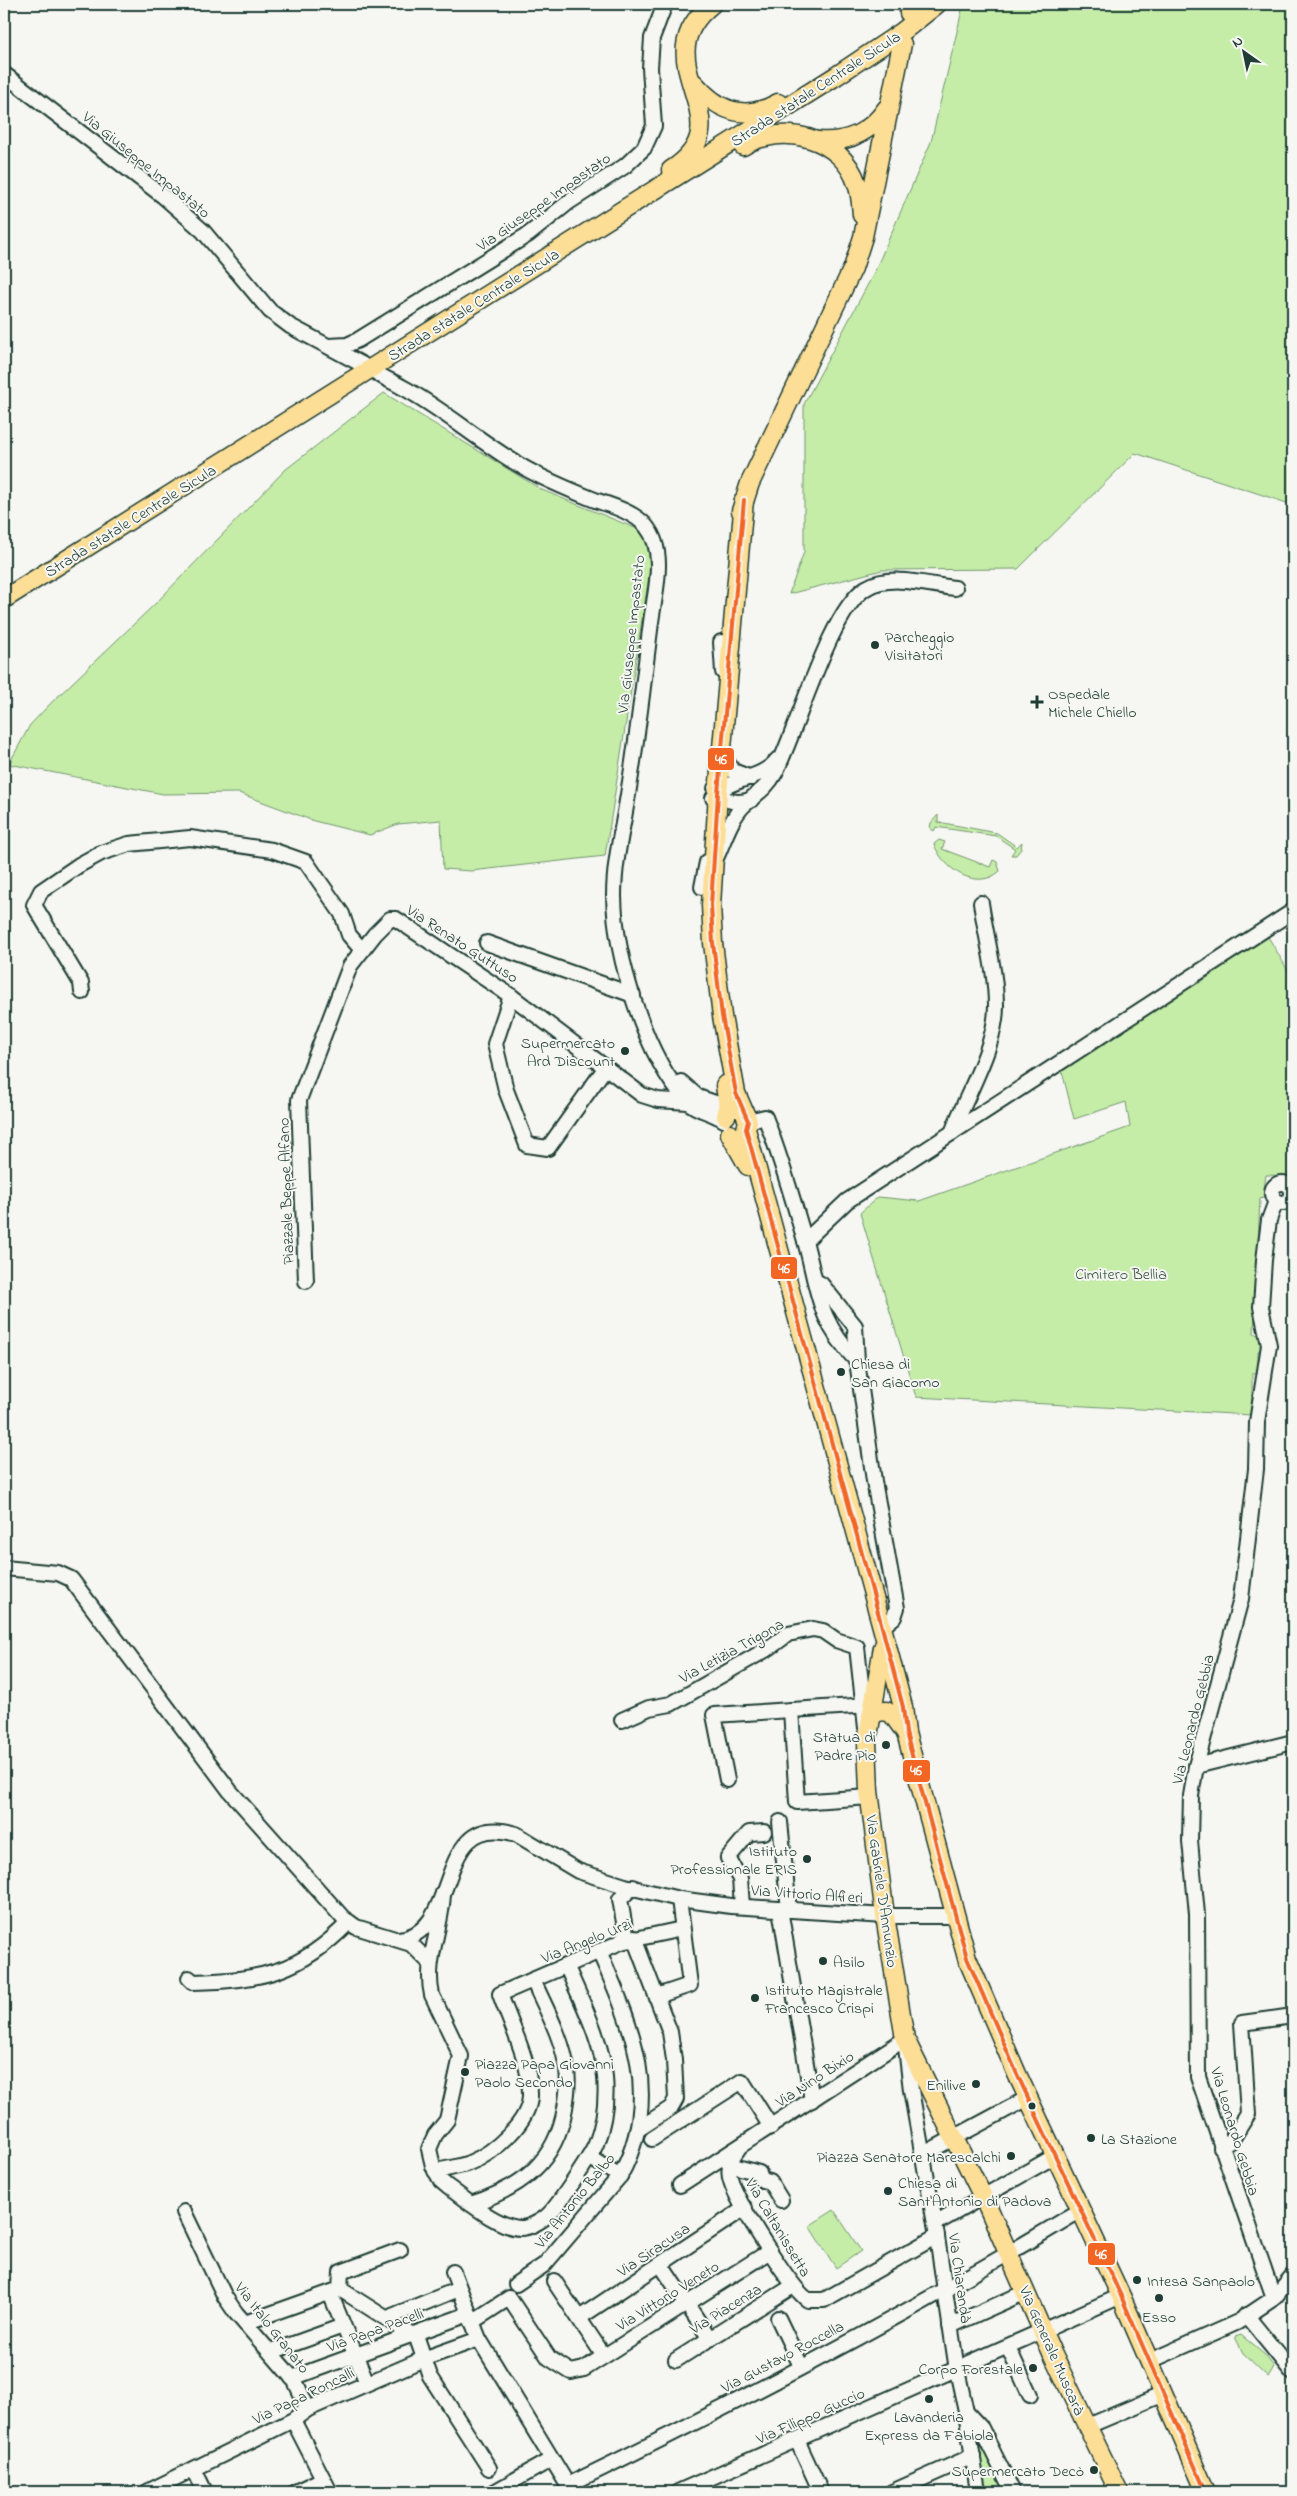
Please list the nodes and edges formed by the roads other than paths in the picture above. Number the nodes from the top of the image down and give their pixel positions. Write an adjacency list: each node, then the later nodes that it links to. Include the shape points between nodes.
1 (665, 4): 13 (street, Via Giuseppe Impastato, via 652,38 650,68 654,126 644,148 625,166 569,202 529,234 457,280 358,340 347,345)
2 (712, 4): 7 (main road, via 701,13 688,34 685,56)
3 (926, 4): 7 (main road, via 875,41 763,110 750,113 722,108 712,102)
4 (937, 4): 10 (main road, Strada statale Centrale Sicula, via 881,47)
5 (902, 44): 8 (main road)
6 (4, 74): 13 (street, Via Giuseppe Impastato, via 163,196 203,231 270,311 290,326)
7 (689, 76): 12 (main road, via 702,119 692,150 676,167 578,228)
8 (888, 106): 9 (main road, via 879,120 850,140); 11 (main road)
9 (818, 141): 10 (main road, via 785,134 764,136 641,209); 11 (main road, via 842,160 857,183)
10 (596, 227): 12 (main road, Strada statale Centrale Sicula)
11 (863, 237): 16 (main road, via 853,268)
12 (545, 259): 18 (main road, Strada statale Centrale Sicula)
13 (329, 346): 14 (street, Via Giuseppe Impastato)
14 (363, 365)
15 (377, 374): 32 (street, Via Giuseppe Impastato, via 402,387 522,467 623,511 645,524 653,536 658,551 654,597 615,878 617,933)
16 (744, 500): 19 (main road, via 732,539); 21 (main road)
17 (955, 588): 20 (street, via 890,580 876,583 858,594 843,611)
18 (4, 599)
19 (721, 642): 23 (street, via 723,669 714,785); 26 (main road)
20 (785, 750): 22 (street, via 766,772); 24 (street, via 769,783)
21 (721, 754): 22 (street, via 733,771); 23 (main road)
22 (752, 778): 23 (street)
23 (718, 792): 24 (street, via 724,799 737,802); 25 (main road); 26 (street, via 713,798 708,860)
24 (751, 800): 25 (street, via 732,821)
25 (713, 863): 38 (main road, via 713,943 736,1093)
26 (702, 887): 38 (main road, via 703,960)
27 (981, 903): 39 (street, via 996,1007 990,1042)
28 (1293, 911): 39 (street)
29 (487, 942): 32 (street)
30 (362, 950): 31 (street, via 349,935 342,914 314,871 298,858 272,850 190,838 129,844 101,853 79,865 41,892 34,905 81,983); 33 (street, Via Renato Guttuso, via 386,921 396,919); 36 (street, Via Renato Guttuso, via 350,966)
31 (82, 992)
32 (633, 995): 34 (street, Via Giuseppe Impastato)
33 (511, 996): 35 (street, Via Renato Guttuso); 35 (street, via 495,1044 506,1090 527,1145 548,1148)
34 (656, 1053): 37 (street); 38 (street, via 689,1090)
35 (606, 1067): 37 (street, Via Renato Guttuso, via 642,1095 658,1100)
36 (299, 1100): 42 (street, Piazzale Beppe Alfano)
37 (688, 1102): 38 (street)
38 (735, 1119): 41 (street, via 765,1117); 46 (main road, via 773,1229)
39 (952, 1133): 41 (street, via 847,1201)
40 (1276, 1201): 52 (street, Via Leonardo Gebbia, via 1269,1220 1264,1260 1261,1307 1269,1345 1257,1422 1256,1469 1241,1599)
41 (805, 1241): 43 (street)
42 (306, 1281)
43 (815, 1281): 44 (street, via 820,1304 832,1332); 44 (street, via 855,1326)
44 (857, 1361): 46 (street, via 878,1509 898,1608)
45 (4, 1568): 63 (street, via 58,1573 72,1579 230,1791)
46 (883, 1631): 47 (main road, Via Gabriele D'Annunzio, via 881,1672); 50 (main road, via 903,1707)
47 (869, 1709): 48 (street); 49 (street, Via Letizia Trigona, via 856,1647 813,1629 788,1634 670,1704 649,1708); 50 (main road, via 892,1714); 54 (main road, Via Gabriele D'Annunzio)
48 (791, 1710): 53 (street, via 714,1714); 54 (street, via 797,1802)
49 (622, 1720)
50 (906, 1733): 64 (main road)
51 (1293, 1742): 52 (street)
52 (1196, 1766): 83 (street, Via Leonardo Gebbia, via 1191,1796 1190,1841 1197,1914 1198,2077)
53 (727, 1780)
54 (870, 1797): 62 (main road, Via Gabriele D'Annunzio)
55 (780, 1822): 61 (street)
56 (764, 1832): 60 (street, via 749,1833 728,1858 740,1879)
57 (633, 1887): 58 (street, Via Vittorio Alfieri, via 578,1871 504,1830 492,1831 469,1841 459,1851); 59 (street, Via Vittorio Alfieri); 67 (street, via 620,1900)
58 (443, 1893): 66 (street, via 427,1925 407,1938); 69 (street, via 443,1914)
59 (678, 1899): 60 (street, Via Vittorio Alfieri); 65 (street)
60 (742, 1906): 61 (street, Via Vittorio Alfieri)
61 (784, 1910): 62 (street, Via Vittorio Alfieri); 77 (street)
62 (885, 1916): 64 (street, Via Vittorio Alfieri); 75 (main road, Via Gabriele D'Annunzio)
63 (349, 1922): 66 (street, via 370,1932); 71 (street, via 335,1937 295,1965 265,1976 203,1982 193,1982)
64 (958, 1923): 76 (main road, via 967,1958)
65 (682, 1929): 67 (street, Via Angelo Urzì); 73 (street, via 690,1985)
66 (398, 1939): 69 (street, via 410,1944)
67 (628, 1940): 68 (street, Via Angelo Urzì); 73 (street)
68 (599, 1951): 70 (street, Via Angelo Urzì); 79 (street, Via Antonio Balbo, via 622,2003 637,2050 640,2095)
69 (430, 1963): 88 (street, via 432,1995 462,2056 447,2120 429,2149 429,2158)
70 (567, 1967): 72 (street, Via Angelo Urzì); 85 (street, via 598,2044 605,2076 600,2131)
71 (189, 1978)
72 (534, 1980): 88 (street, Via Angelo Urzì, via 500,1994 525,2063 529,2106 511,2132 485,2156 468,2164); 93 (street, via 568,2071 568,2092 561,2128 545,2157 529,2174 508,2190)
73 (658, 1996): 79 (street, via 670,2032 676,2099 671,2108)
74 (1293, 2016): 83 (street, via 1242,2022 1248,2114 1231,2141)
75 (905, 2039): 77 (street, Via Nino Bixio); 80 (main road); 84 (street, Via Chiarandà)
76 (1025, 2092): 80 (street); 86 (main road)
77 (812, 2100): 78 (street, Via Nino Bixio)
78 (771, 2127): 81 (street, via 742,2081); 82 (street, Via Nino Bixio)
79 (637, 2130): 89 (street, Via Antonio Balbo)
80 (951, 2132): 84 (street); 92 (main road, Via Generale Muscarà)
81 (652, 2139)
82 (743, 2145): 87 (street, Via Caltanissetta); 90 (street, Via Nino Bixio)
83 (1221, 2148): 112 (street, Via Leonardo Gebbia)
84 (922, 2155): 97 (street, Via Chiarandà)
85 (589, 2157): 89 (street); 93 (street, via 548,2216 531,2226 511,2227)
86 (1057, 2160): 92 (street, Via Caltanissetta); 95 (main road)
87 (730, 2165): 91 (street, via 758,2173 762,2180 770,2182); 94 (street, Via Caltanissetta, via 731,2181)
88 (436, 2171): 93 (street, via 440,2181)
89 (620, 2176): 105 (street, Via Antonio Balbo, via 544,2265)
90 (680, 2185)
91 (781, 2200)
92 (985, 2202): 97 (street, Via Caltanissetta); 100 (main road, Via Generale Muscarà)
93 (471, 2204)
94 (745, 2208): 99 (street, Via Caltanissetta); 101 (street, Via Siracusa)
95 (1081, 2210): 100 (street, Via Gustavo Roccella); 111 (main road)
96 (184, 2212): 119 (street, Via Italo Granato, via 215,2279)
97 (936, 2230): 106 (street, Via Caltanissetta, via 824,2300 808,2300); 108 (street, Via Chiarandà)
98 (400, 2250): 109 (street, via 341,2272)
99 (770, 2251): 106 (street, Via Caltanissetta); 113 (street, Via Vittorio Veneto)
100 (1009, 2254): 108 (street, Via Gustavo Roccella); 110 (main road, Via Generale Muscarà)
101 (661, 2265): 113 (street); 117 (street, Via Siracusa)
102 (453, 2272): 107 (street)
103 (1293, 2275): 112 (street)
104 (554, 2281): 117 (street)
105 (516, 2284)
106 (793, 2286): 125 (street, Via Piacenza)
107 (459, 2289): 115 (street); 116 (street)
108 (945, 2290): 121 (street, Via Chiarandà); 133 (street, Via Gustavo Roccella)
109 (335, 2291): 119 (street); 120 (street); 123 (street)
110 (1026, 2292): 121 (street); 122 (main road, Via Generale Muscarà)
111 (1121, 2296): 122 (street, Via Filippo Guccio); 132 (main road)
112 (1274, 2298): 114 (street)
113 (687, 2304): 125 (street); 129 (street, Via Vittorio Veneto)
114 (1246, 2315): 132 (street, via 1226,2328); 136 (street)
115 (392, 2316)
116 (470, 2318): 123 (street, Via Papa Pacelli); 124 (street); 134 (street, Via Papa Pacelli, via 510,2298 549,2358 571,2372)
117 (579, 2318): 129 (street)
118 (778, 2318): 133 (street)
119 (245, 2323): 127 (street, Via Italo Granato)
120 (344, 2326): 127 (street); 128 (street)
121 (950, 2326): 135 (street, Via Chiarandà)
122 (1043, 2331): 126 (street, Via Filippo Guccio); 144 (main road, Via Generale Muscarà)
123 (410, 2336): 128 (street, Via Papa Pacelli); 130 (street, via 417,2338)
124 (479, 2339): 130 (street, Via Papa Roncalli); 147 (street)
125 (710, 2339): 131 (street, Via Piacenza)
126 (1008, 2347): 135 (street, Via Filippo Guccio); 140 (street)
127 (271, 2352): 137 (street, Via Italo Granato)
128 (355, 2354): 137 (street, Via Papa Pacelli); 138 (street)
129 (604, 2356): 134 (street, Via Vittorio Veneto)
130 (426, 2358): 138 (street, Via Papa Roncalli); 148 (street, via 430,2376)
131 (676, 2360)
132 (1150, 2361): 139 (main road)
133 (801, 2366): 151 (street, Via Gustavo Roccella)
134 (584, 2369)
135 (957, 2370): 142 (street, Via Chiarandà); 145 (street, Via Filippo Guccio)
136 (1293, 2373)
137 (292, 2378): 141 (street, Via Italo Granato)
138 (367, 2383): 141 (street, Via Papa Roncalli)
139 (1164, 2394): 144 (street); 163 (main road)
140 (1030, 2395)
141 (308, 2409): 143 (street, Via Papa Roncalli)
142 (966, 2412): 146 (street, Via Chiarandà); 161 (street, via 981,2428)
143 (292, 2420): 149 (street, Via Papa Roncalli); 150 (street)
144 (1088, 2426): 162 (main road, Via Generale Muscarà)
145 (797, 2440): 157 (street, Via Filippo Guccio); 158 (street)
146 (972, 2456): 159 (street); 160 (street, Via Chiarandà)
147 (552, 2459): 151 (street); 156 (street)
148 (489, 2468)
149 (194, 2469): 152 (street, Via Papa Roncalli); 153 (street)
150 (323, 2479): 154 (street); 155 (street)
151 (570, 2489)
152 (147, 2492)
153 (205, 2492)
154 (295, 2492)
155 (330, 2492)
156 (494, 2492)
157 (678, 2492)
158 (821, 2492)
159 (892, 2492)
160 (978, 2492)
161 (1013, 2492)
162 (1119, 2492)
163 (1206, 2492)

